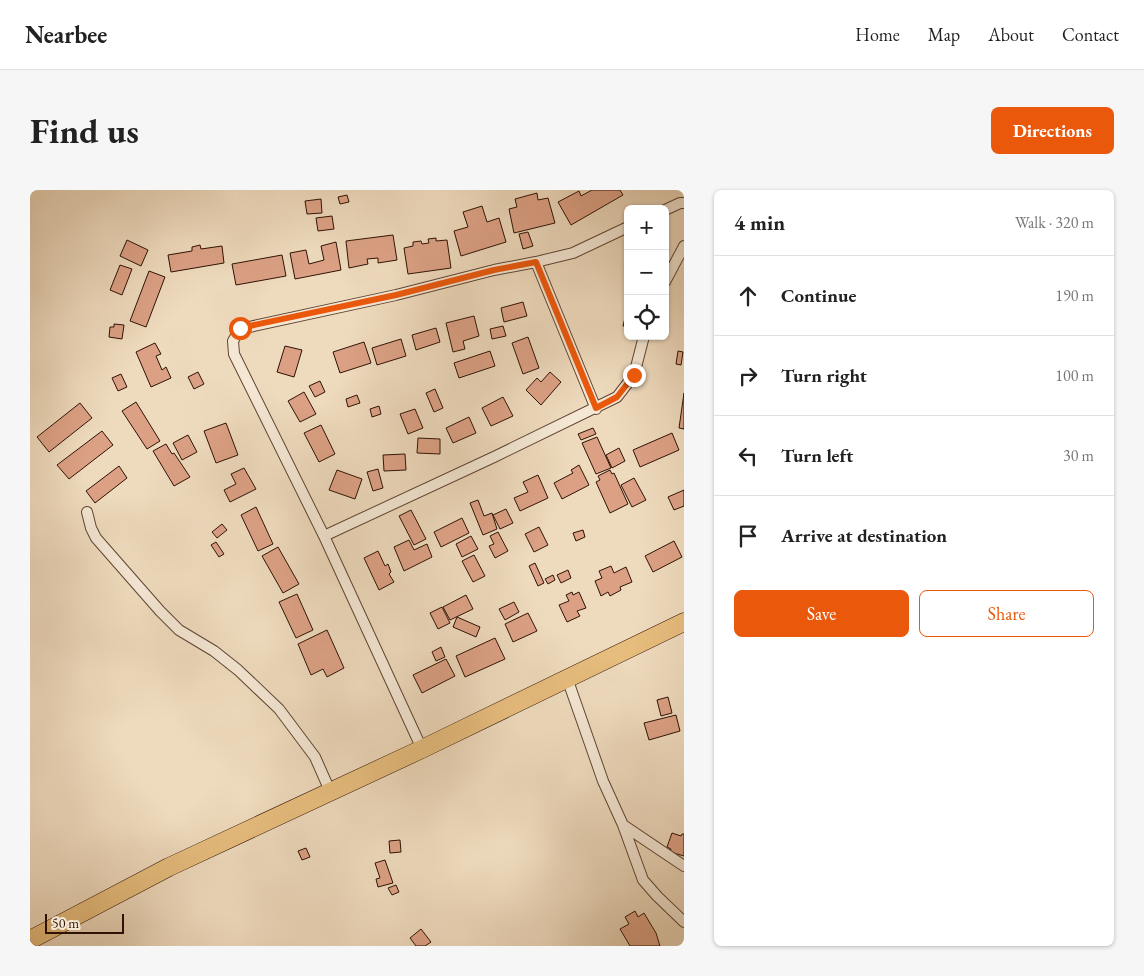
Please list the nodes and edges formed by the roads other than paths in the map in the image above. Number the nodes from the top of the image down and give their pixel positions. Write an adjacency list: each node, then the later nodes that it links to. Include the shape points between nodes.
1 (684, 202): 2 (street)
2 (669, 208)
3 (624, 229): 5 (street, via 572,254)
4 (684, 246): 6 (street)
5 (536, 262): 8 (street); 10 (street, via 240,328 234,340 234,354)
6 (669, 274)
7 (643, 340): 8 (street, via 634,375 617,397)
8 (596, 408): 10 (street)
9 (87, 512): 14 (street, via 96,538 160,611 179,630 238,670 279,709 315,757)
10 (324, 536): 13 (street)
11 (684, 622): 12 (highway)
12 (567, 678): 13 (highway); 15 (street, via 603,781)
13 (422, 749): 14 (highway)
14 (330, 791): 18 (highway, via 169,866)
15 (623, 825): 16 (street); 17 (street, via 643,880)
16 (684, 866)
17 (684, 922)
18 (30, 940)

